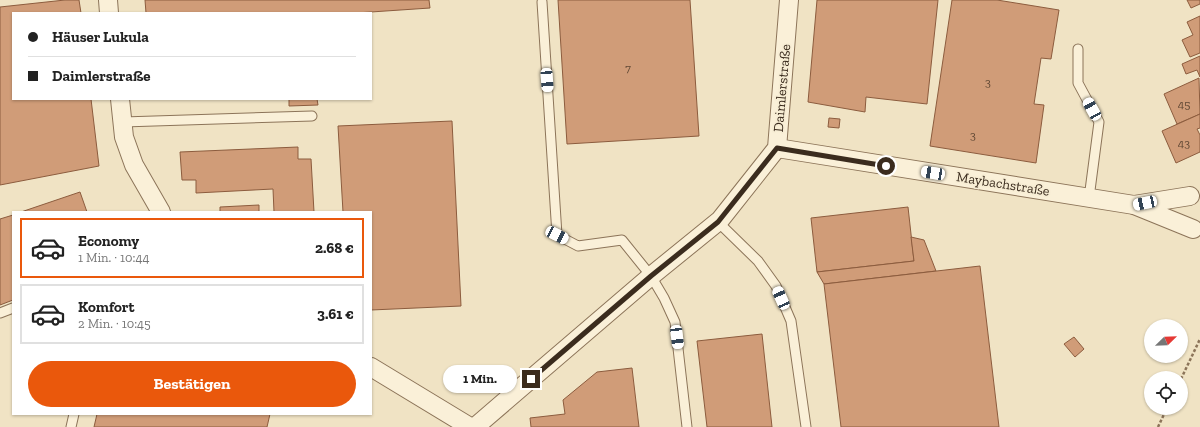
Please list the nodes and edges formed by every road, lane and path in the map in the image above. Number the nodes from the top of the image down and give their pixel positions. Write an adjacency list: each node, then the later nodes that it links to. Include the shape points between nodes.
1 (108, 0): 4 (street)
2 (789, 0): 9 (street, Daimlerstraße)
3 (542, 2): 16 (lane, via 557,235 578,246 622,240)
4 (109, 12)
5 (1078, 49): 11 (lane, via 1078,84 1099,122)
6 (120, 100): 8 (street)
7 (312, 116): 8 (lane)
8 (123, 122): 13 (street, via 124,137 134,165)
9 (777, 148): 11 (street, Maybachstraße); 14 (street, Daimlerstraße)
10 (1195, 194): 12 (street, Maybachstraße); 15 (street, via 1184,207 1184,213 1188,225)
11 (1089, 198): 12 (street, Maybachstraße)
12 (1134, 205): 15 (street, Maybachstraße)
13 (160, 211)
14 (718, 222): 16 (street, Daimlerstraße); 28 (lane, via 758,261 776,286 791,321)
15 (1196, 231)
16 (651, 276): 26 (street, Daimlerstraße); 27 (lane, via 675,322)
17 (12, 308): 18 (lane)
18 (0, 312)
19 (1200, 339): 21 (path)
20 (372, 368): 25 (street)
21 (1185, 371)
22 (74, 415): 24 (lane)
23 (1164, 415): 29 (path)
24 (71, 427)
25 (470, 427)
26 (475, 427)
27 (687, 427)
28 (806, 427)
29 (1158, 427)

